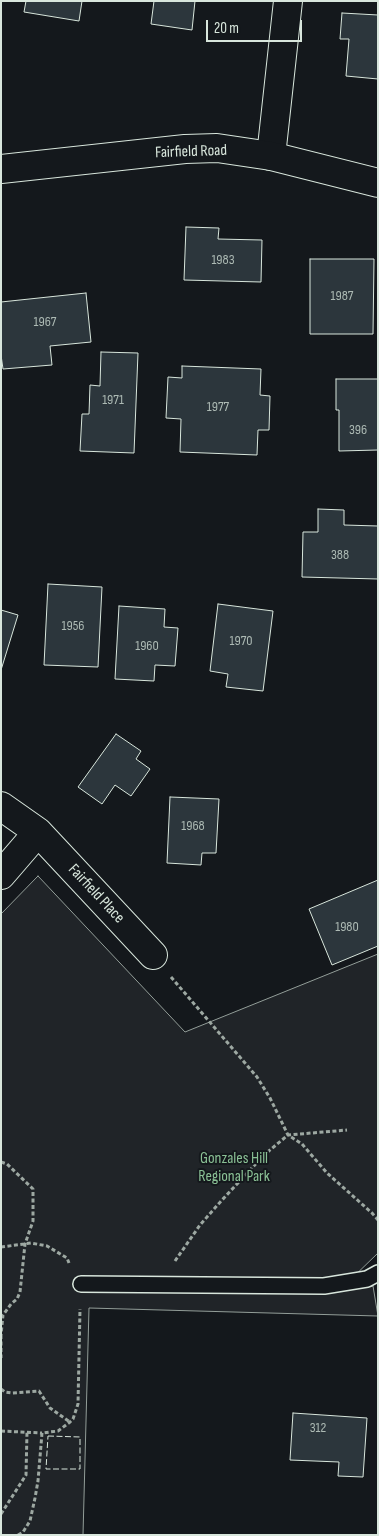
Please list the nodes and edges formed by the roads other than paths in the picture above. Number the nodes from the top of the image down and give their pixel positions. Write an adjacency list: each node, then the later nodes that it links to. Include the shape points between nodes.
1 (288, 1): 2 (street)
2 (271, 156): 3 (street, Fairfield Road, via 217,148 185,149); 4 (street, Fairfield Road)
3 (1, 169)
4 (378, 183)
5 (1, 806): 6 (street, Fairfield Place)
6 (38, 832): 7 (street); 8 (street, Fairfield Place)
7 (1, 876)
8 (153, 956)
9 (378, 1273): 10 (lane, via 367,1279 324,1286)
10 (81, 1284)

